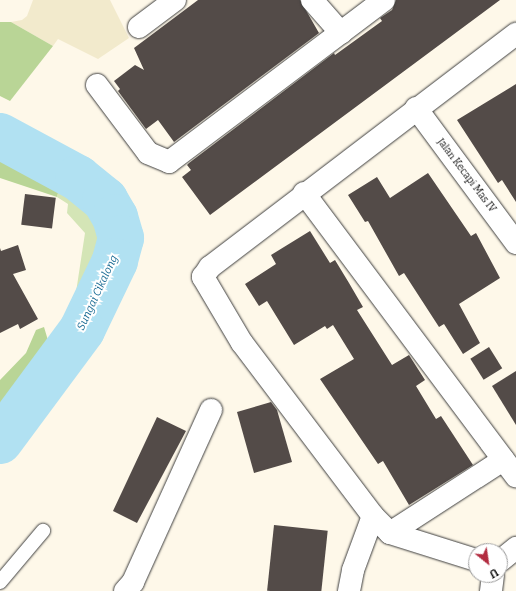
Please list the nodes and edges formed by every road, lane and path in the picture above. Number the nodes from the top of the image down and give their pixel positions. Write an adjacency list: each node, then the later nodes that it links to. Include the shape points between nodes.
1 (175, 0): 4 (street)
2 (312, 0): 5 (street)
3 (384, 0): 5 (street)
4 (138, 27)
5 (341, 33): 7 (street, via 169,162 148,153)
6 (516, 34): 8 (street)
7 (97, 85)
8 (416, 108): 9 (street); 10 (street, Jalan Kecapi Mas IV)
9 (304, 193): 12 (street); 13 (street, via 210,267 203,278 242,343)
10 (516, 243)
11 (211, 410): 20 (street)
12 (509, 468): 15 (street)
13 (372, 516): 15 (street); 21 (street, via 352,570)
14 (43, 531): 19 (lane)
15 (390, 532): 18 (street)
16 (516, 548): 17 (street)
17 (508, 554)
18 (468, 557)
19 (0, 582)
20 (133, 588)
21 (349, 591)

